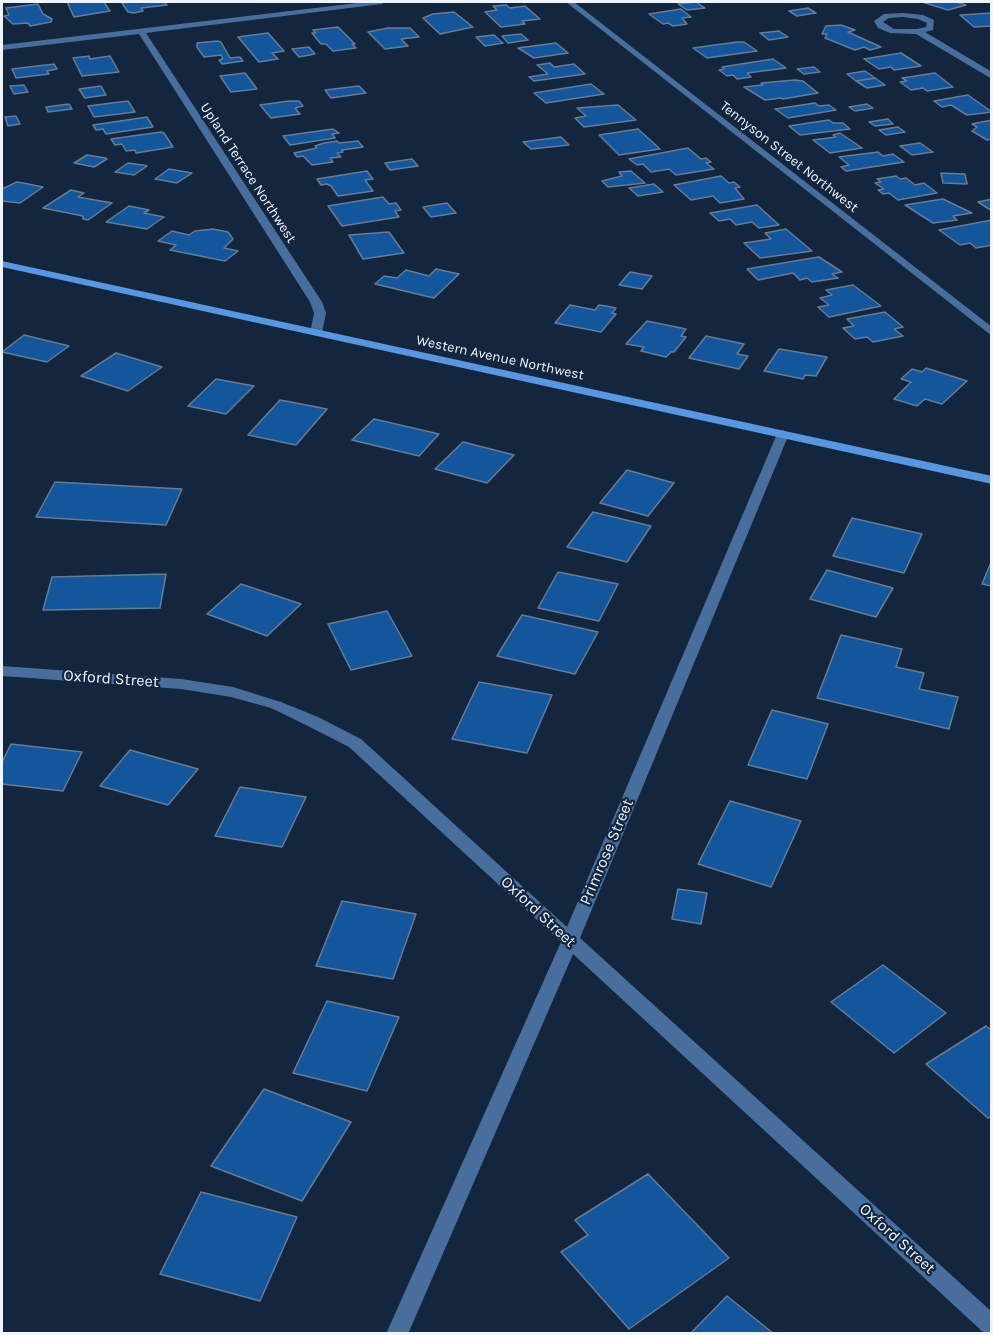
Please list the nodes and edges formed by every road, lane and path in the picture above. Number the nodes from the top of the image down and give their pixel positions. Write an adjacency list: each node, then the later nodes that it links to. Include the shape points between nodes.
1 (382, 2): 3 (street)
2 (570, 2): 9 (street, Tennyson Street Northwest)
3 (141, 31): 5 (street); 8 (street, Upland Terrace Northwest, via 316,302 320,313)
4 (918, 32): 4 (street, via 886,29 878,21 903,15 931,22 930,28); 6 (street)
5 (2, 48)
6 (992, 76)
7 (2, 264): 8 (street, Western Avenue Northwest)
8 (316, 333): 10 (street, Western Avenue Northwest)
9 (992, 333)
10 (783, 435): 11 (street, Western Avenue Northwest); 13 (street, Primrose Street)
11 (992, 480)
12 (2, 671): 13 (street, Oxford Street, via 181,684 232,692 312,721 355,744)
13 (570, 941): 14 (street, Oxford Street); 15 (street, Primrose Street)
14 (992, 1326)
15 (397, 1334)

